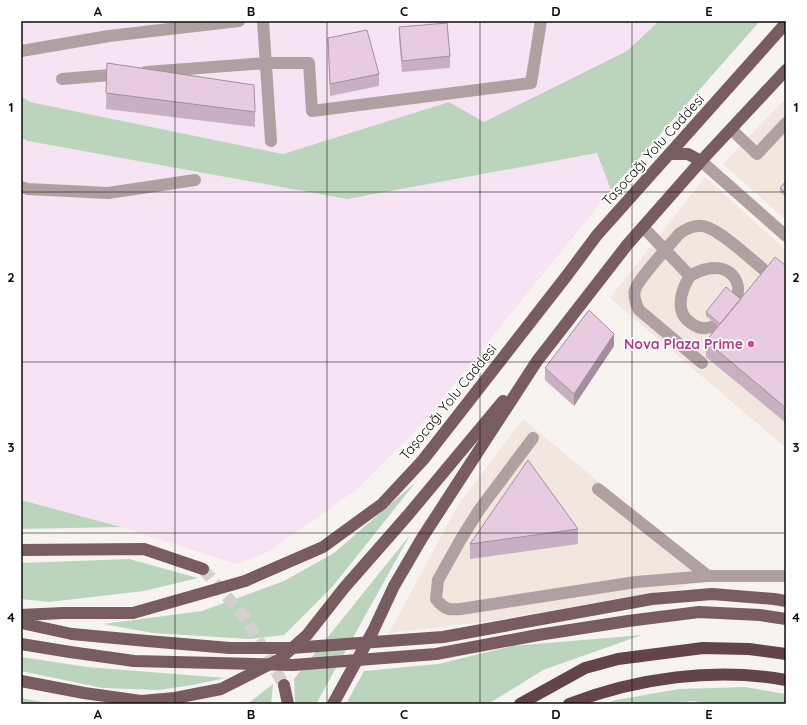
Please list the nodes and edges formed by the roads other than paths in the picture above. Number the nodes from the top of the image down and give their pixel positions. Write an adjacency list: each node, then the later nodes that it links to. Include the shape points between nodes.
1 (239, 21): 5 (street, via 109,36)
2 (263, 21): 6 (street)
3 (541, 21): 6 (street, via 531,82 312,111 309,63)
4 (786, 23): 12 (main road, Taşocağı Yolu Caddesi)
5 (21, 51)
6 (266, 63): 8 (street); 11 (street)
7 (786, 70): 10 (main road)
8 (62, 78)
9 (786, 123): 10 (street, via 757,154)
10 (731, 129): 13 (main road)
11 (271, 141)
12 (669, 154): 13 (main road, via 688,154); 32 (main road, Taşocağı Yolu Caddesi, via 597,235 423,460 382,504 323,547 245,581 133,612)
13 (701, 161): 16 (main road); 17 (street)
14 (194, 180): 15 (street, via 108,193)
15 (21, 187)
16 (643, 227): 18 (street); 23 (main road)
17 (786, 236)
18 (665, 251): 19 (street, via 686,229 694,226 709,228 716,230); 20 (street); 24 (street, via 638,284 634,297 636,304 645,315)
19 (769, 274)
20 (690, 276): 21 (street, via 708,269 730,273 737,280 739,292); 22 (street, via 682,291 681,312 686,320 697,328 707,329)
21 (736, 300)
22 (717, 325)
23 (537, 361): 38 (main road, via 307,635 280,659 221,690 141,701); 41 (main road, via 422,538)
24 (702, 363)
25 (533, 438): 29 (street, via 480,510 438,580 436,599 442,606 449,610 467,608 636,582)
26 (598, 489): 29 (street)
27 (21, 550): 28 (main road, via 144,549)
28 (203, 569)
29 (708, 576): 30 (street)
30 (786, 576)
31 (786, 601): 34 (main road, bridge, via 712,594 652,599 443,637 291,648 222,647 72,634)
32 (21, 615)
33 (786, 619): 35 (main road, bridge, via 699,612 538,635 436,654 293,665 134,661)
34 (21, 622)
35 (21, 644)
36 (786, 654): 42 (highway, via 749,649 703,648 618,659 585,668)
37 (786, 680): 43 (highway, via 745,676 648,681 607,690)
38 (21, 681)
39 (284, 685): 40 (main road)
40 (288, 704)
41 (333, 704)
42 (520, 704)
43 (569, 704)

